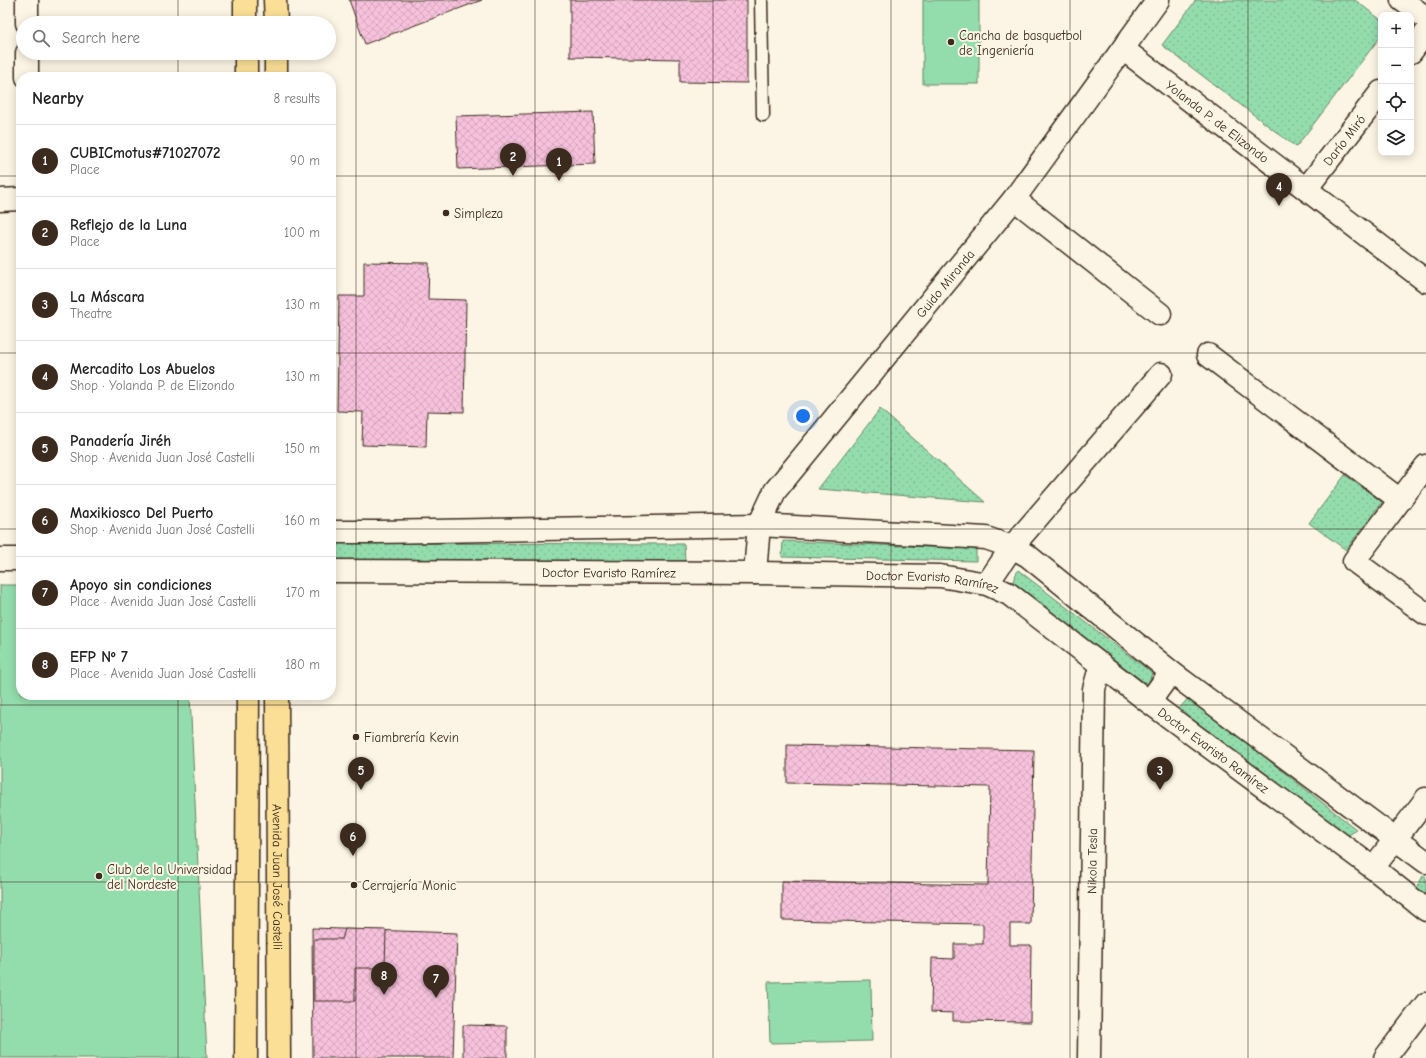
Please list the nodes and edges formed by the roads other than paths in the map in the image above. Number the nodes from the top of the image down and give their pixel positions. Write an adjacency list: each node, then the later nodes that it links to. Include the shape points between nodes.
1 (27, 0): 7 (street)
2 (245, 0): 8 (main road)
3 (275, 0): 9 (main road)
4 (761, 0): 21 (lane)
5 (1158, 0): 13 (street, Guido Miranda)
6 (1402, 0): 10 (street)
7 (27, 16)
8 (245, 16)
9 (276, 16)
10 (1426, 18)
11 (1426, 32): 12 (street)
12 (1414, 48)
13 (1123, 49): 22 (street, Yolanda P. de Elizondo); 24 (street, Guido Miranda)
14 (27, 60): 17 (street)
15 (246, 60): 18 (main road)
16 (276, 60): 19 (main road)
17 (27, 72)
18 (246, 72)
19 (276, 72)
20 (1378, 96): 22 (street, Darío Miró)
21 (763, 115)
22 (1306, 189): 26 (street, Yolanda P. de Elizondo)
23 (16, 199): 25 (street)
24 (1014, 199): 27 (street); 32 (street, Guido Miranda, via 775,492)
25 (0, 200)
26 (1426, 281)
27 (1160, 314)
28 (1208, 355): 31 (street)
29 (1160, 374): 34 (street)
30 (1426, 466): 31 (street)
31 (1400, 500): 40 (street, via 1354,561)
32 (759, 525): 33 (street); 34 (street, via 986,538); 38 (street, Guido Miranda)
33 (336, 532)
34 (1012, 546): 39 (street); 42 (street, via 1028,556)
35 (0, 559): 36 (street)
36 (16, 559)
37 (336, 571): 38 (street, Doctor Evaristo Ramírez)
38 (755, 573): 39 (street, Doctor Evaristo Ramírez, via 940,576)
39 (987, 584): 41 (street, Doctor Evaristo Ramírez, via 1009,594)
40 (1426, 614)
41 (1101, 664): 45 (street, Doctor Evaristo Ramírez); 54 (street, Nikola Tesla, via 1094,689)
42 (1171, 672): 45 (street); 47 (street)
43 (248, 700): 52 (main road)
44 (277, 700): 53 (main road, Avenida Juan José Castelli)
45 (1149, 702): 49 (street, Doctor Evaristo Ramírez)
46 (1426, 799): 47 (street)
47 (1395, 839): 48 (street); 49 (street)
48 (1426, 862)
49 (1373, 868): 50 (street, Doctor Evaristo Ramírez)
50 (1426, 910)
51 (1426, 1004): 55 (street)
52 (246, 1058)
53 (279, 1058)
54 (1089, 1058)
55 (1385, 1058)

